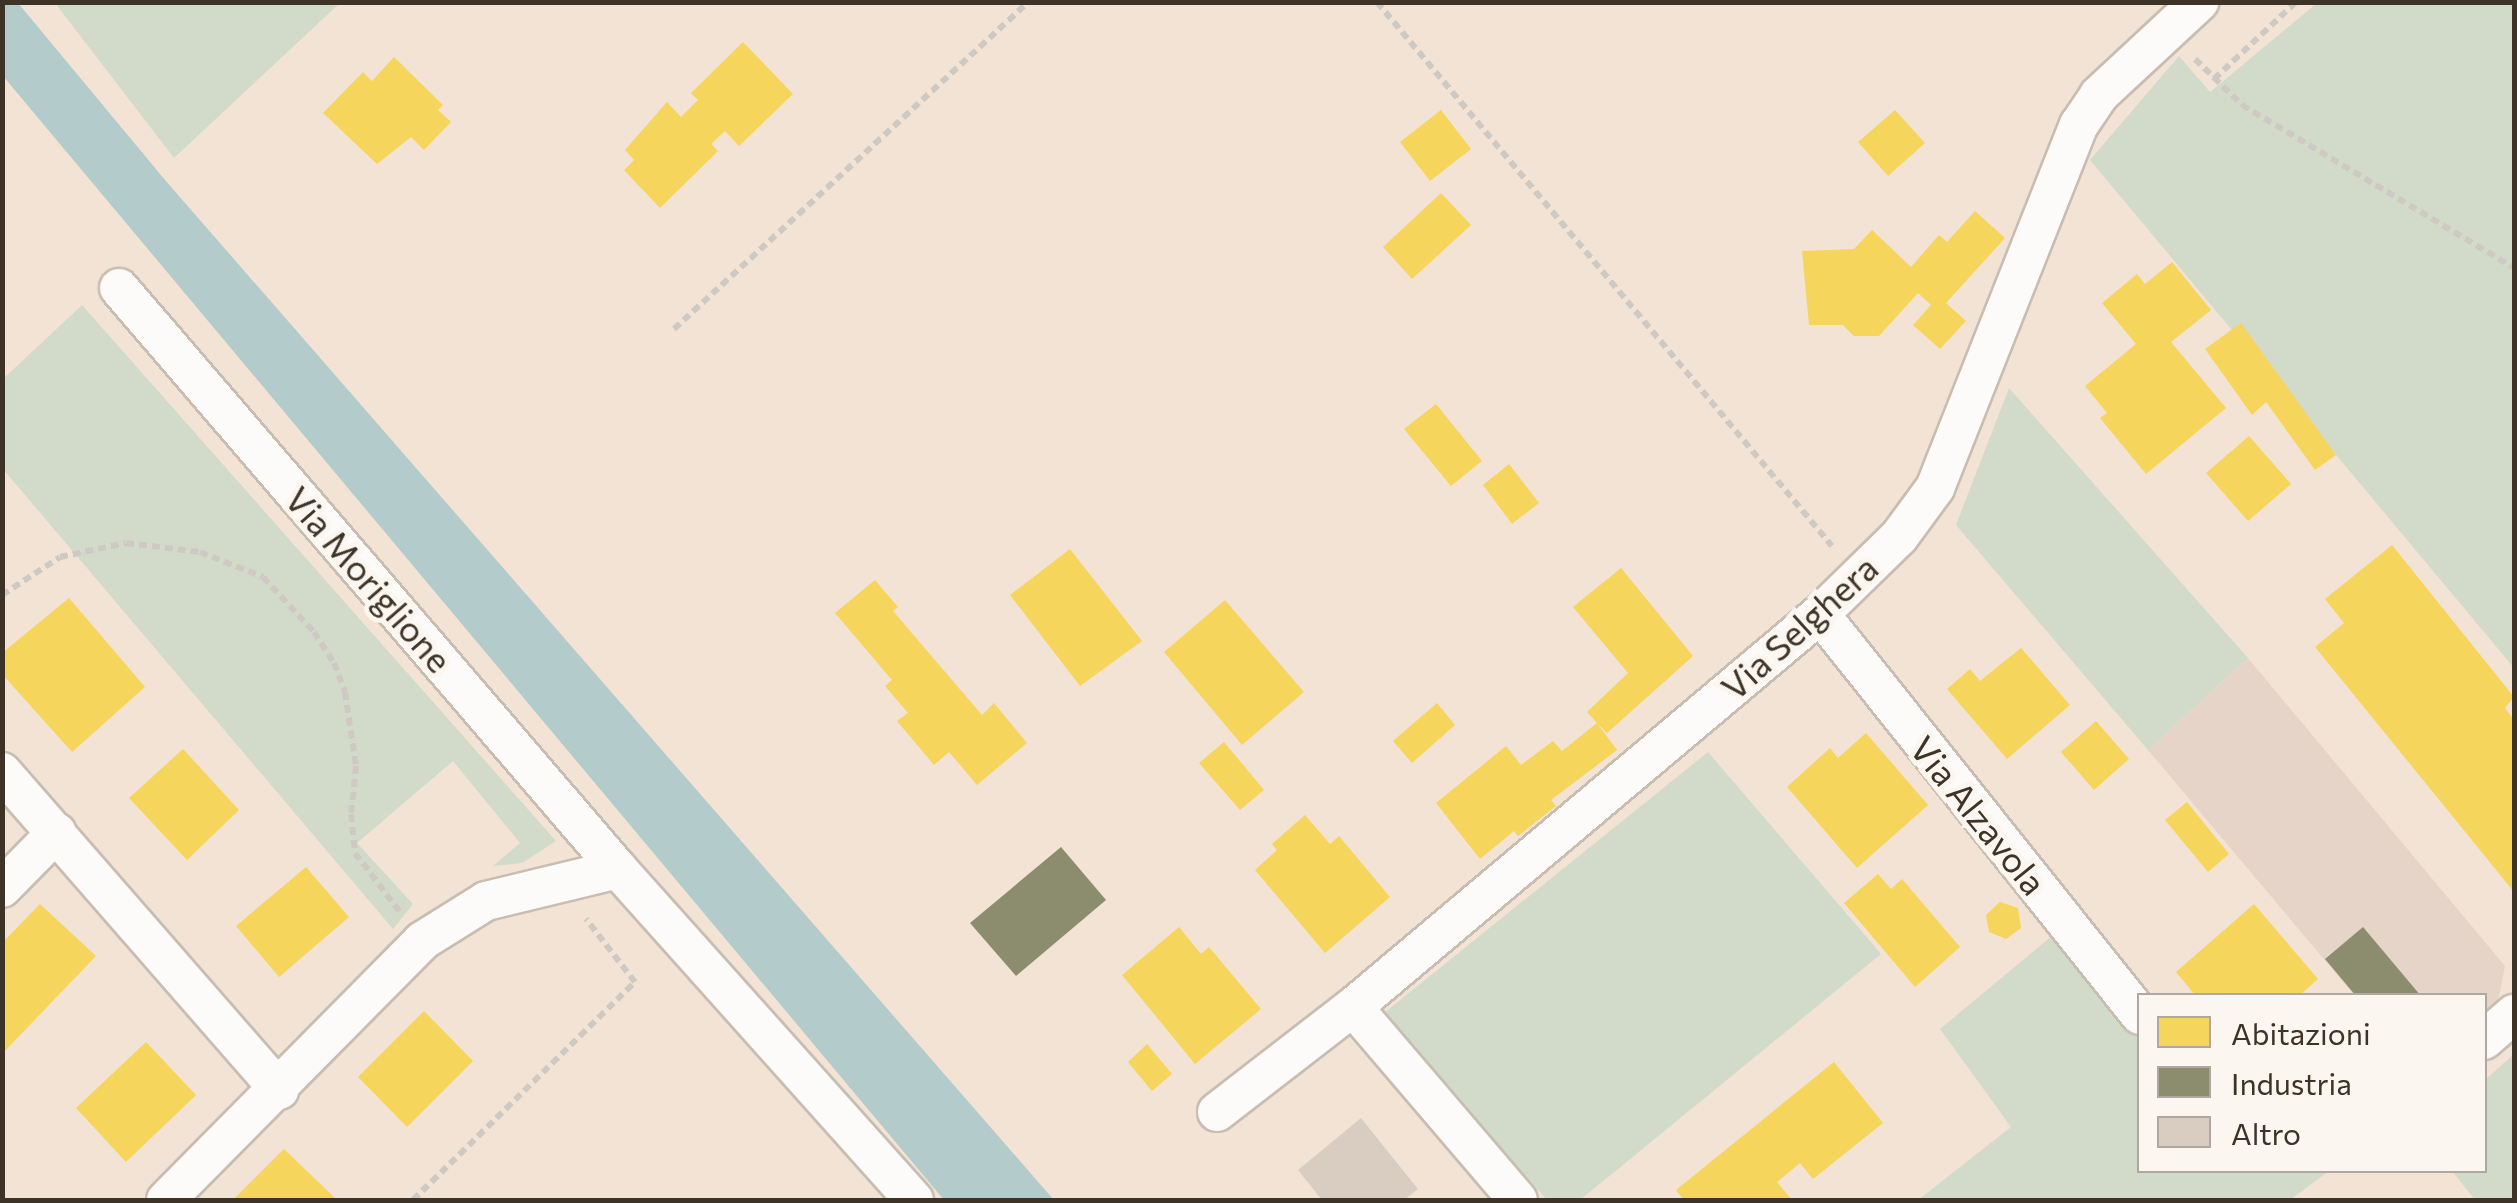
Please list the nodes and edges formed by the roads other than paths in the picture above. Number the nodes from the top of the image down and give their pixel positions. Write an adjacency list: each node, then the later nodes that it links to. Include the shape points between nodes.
1 (2200, 2): 3 (street, Via Selghera, via 2099,96 2079,125 1935,488 1899,537)
2 (119, 288): 6 (street, Via Moriglione)
3 (1820, 614): 8 (street, Via Selghera); 9 (street, Via Alzavola)
4 (2, 772): 5 (street)
5 (57, 832): 7 (street); 12 (street)
6 (618, 869): 12 (street, via 486,900 422,941); 15 (street, Via Moriglione)
7 (2, 888)
8 (1353, 1007): 13 (street, Via Selghera); 16 (street)
9 (2137, 1011)
10 (2514, 1014): 11 (street)
11 (2487, 1037)
12 (279, 1090): 14 (street)
13 (1217, 1112)
14 (166, 1200)
15 (914, 1200)
16 (1518, 1200)

